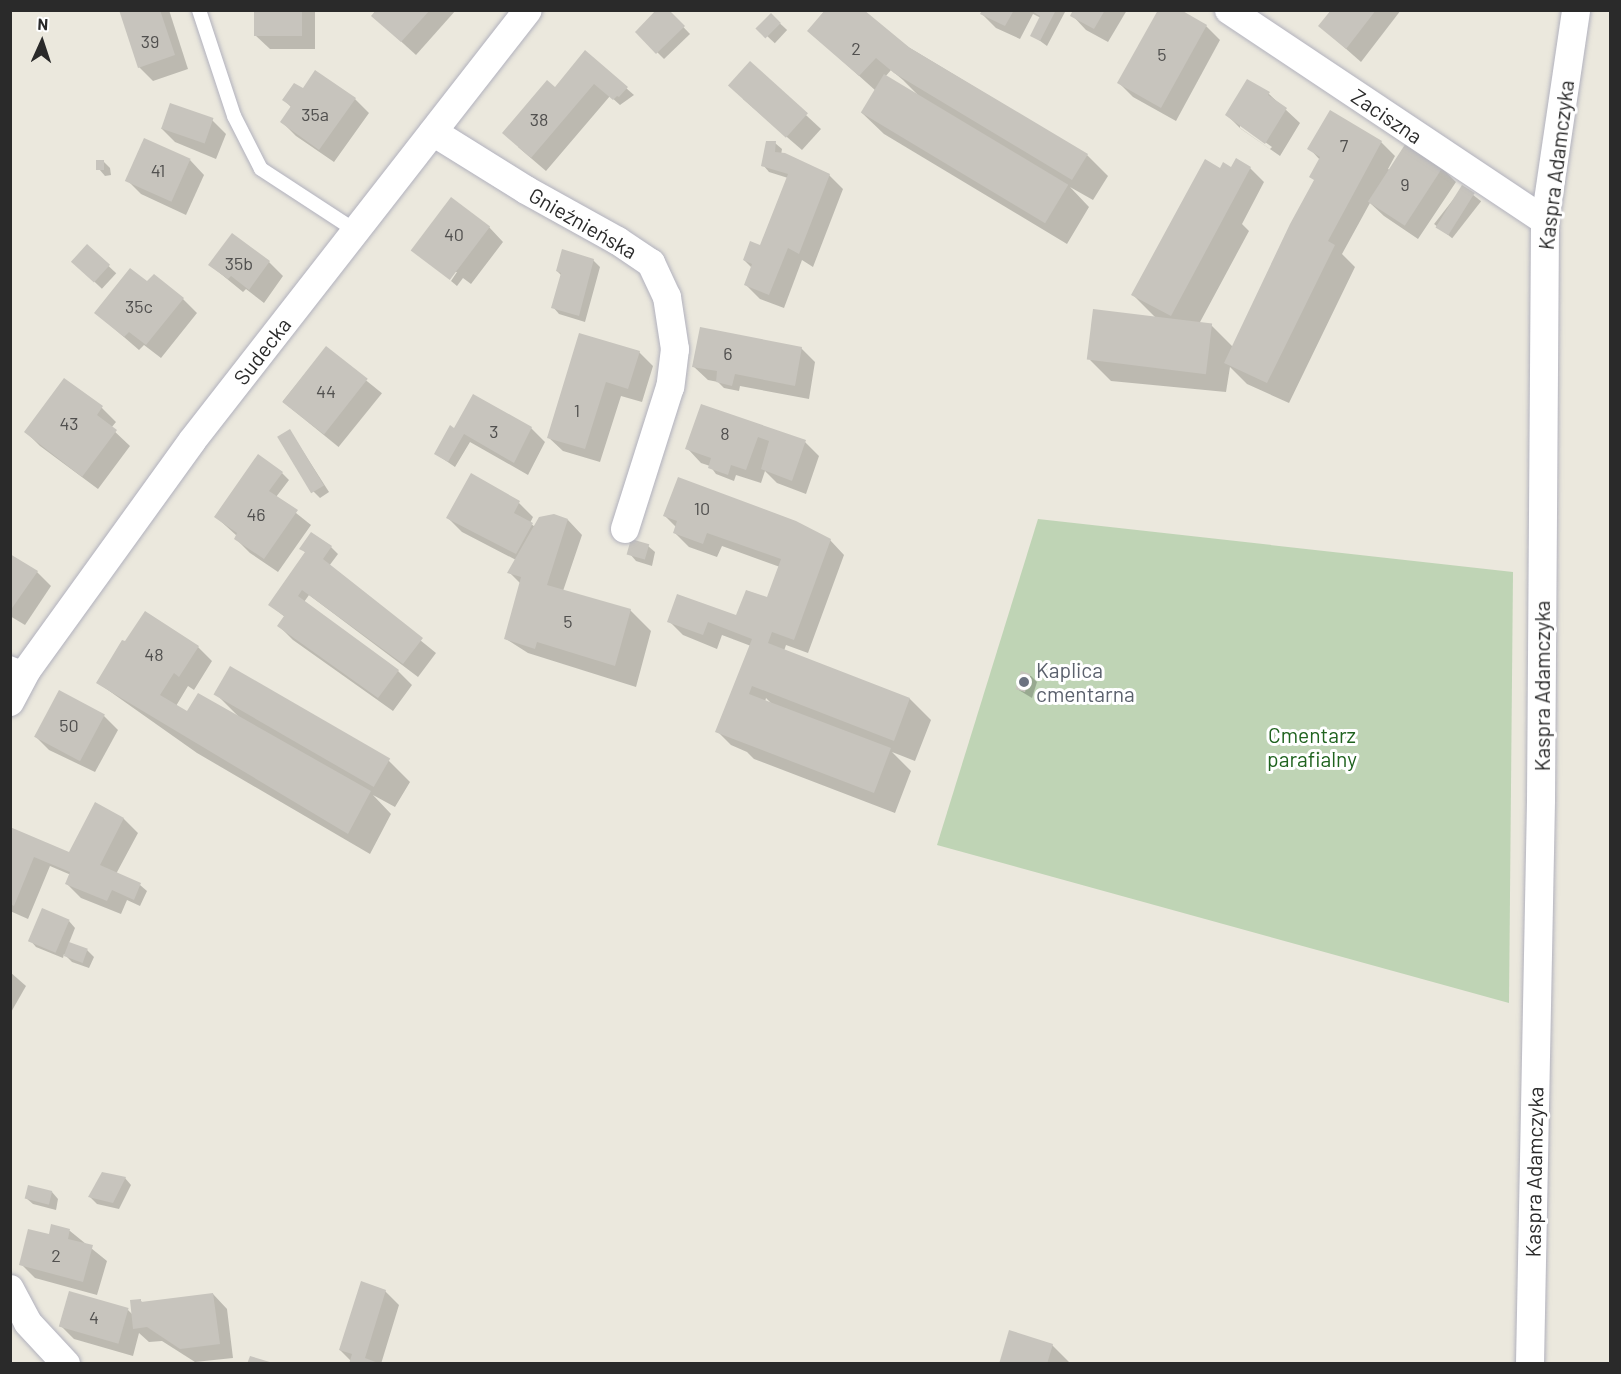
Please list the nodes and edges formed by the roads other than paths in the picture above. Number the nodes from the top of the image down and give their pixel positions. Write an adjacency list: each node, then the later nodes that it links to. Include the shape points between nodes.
1 (199, 10): 7 (lane, via 234,116 261,169)
2 (528, 10): 5 (street, Sudecka)
3 (1229, 10): 6 (street, Zaciszna)
4 (1576, 10): 6 (street, Kaspra Adamczyka)
5 (433, 132): 7 (street, Sudecka); 8 (street, Gnieźnieńska, via 651,262 667,297 675,349 670,387)
6 (1545, 221): 13 (street, Kaspra Adamczyka, via 1541,800)
7 (356, 231): 9 (street, Sudecka)
8 (625, 529)
9 (19, 667): 10 (street, Sudecka)
10 (10, 702)
11 (10, 1289): 12 (street, via 28,1323)
12 (66, 1364)
13 (1530, 1364)

